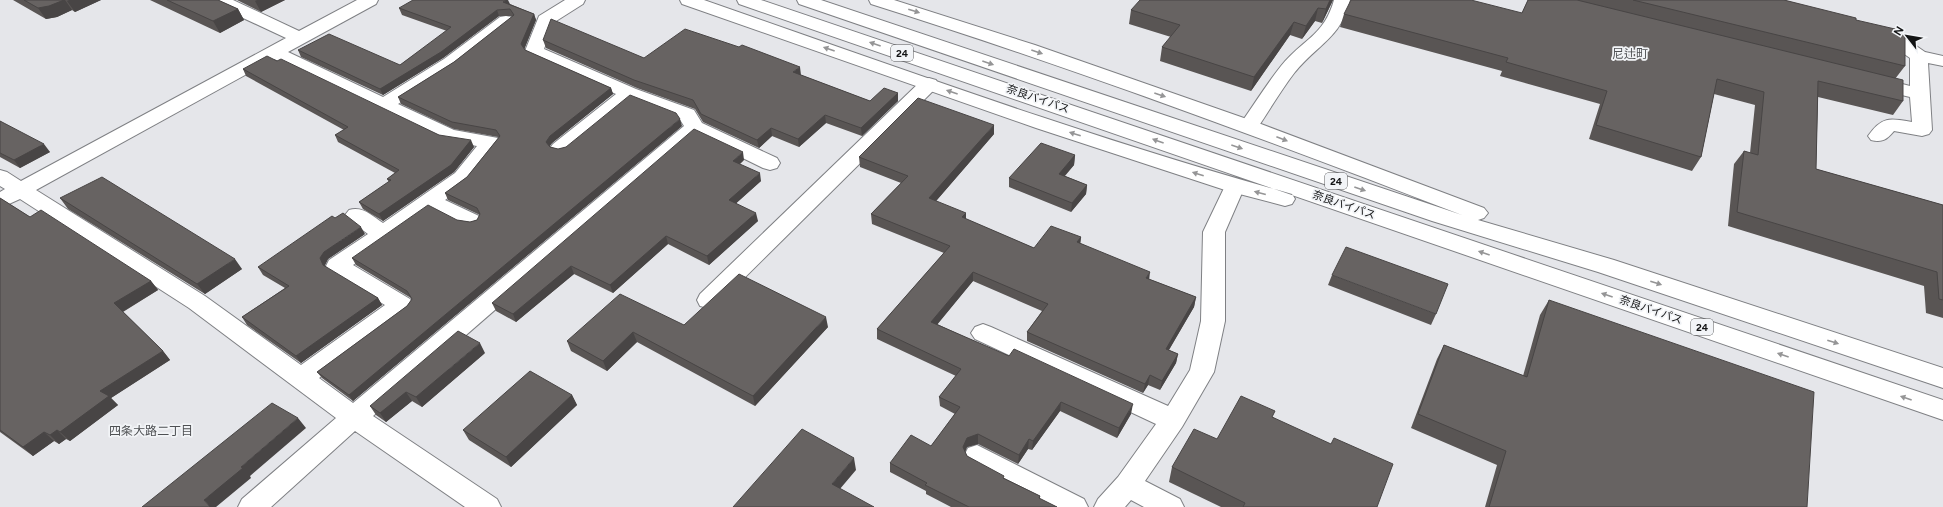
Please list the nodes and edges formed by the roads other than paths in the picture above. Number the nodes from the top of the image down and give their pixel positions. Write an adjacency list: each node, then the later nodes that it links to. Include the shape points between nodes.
1 (219, 0): 11 (main road)
2 (370, 0): 11 (main road)
3 (577, 0): 17 (main road, via 545,20 534,51)
4 (688, 0): 16 (main road, one-way to 4)
5 (745, 0): 19 (main road, 奈良バイパス / 24, one-way to 5)
6 (805, 0): 19 (main road, 奈良バイパス / 24, one-way to 19)
7 (877, 0): 21 (main road, one-way to 21, via 982,32)
8 (1342, 0): 21 (main road, via 1337,18 1326,34 1294,62)
9 (506, 21): 20 (main road)
10 (1865, 29): 13 (main road, via 1887,34)
11 (300, 38): 12 (main road)
12 (273, 52): 20 (main road); 28 (main road)
13 (1919, 56): 14 (main road); 18 (main road)
14 (1943, 62)
15 (1858, 79): 18 (main road)
16 (928, 84): 27 (main road, one-way to 16); 36 (main road)
17 (629, 93): 22 (main road, via 687,114); 24 (main road)
18 (1918, 94): 23 (main road, via 1922,130 1890,124)
19 (1063, 98): 34 (main road, 奈良バイパス / 24, one-way to 19, via 1249,173); 35 (main road, 奈良バイパス / 24, one-way to 35)
20 (384, 106): 30 (main road, via 450,136 491,142 462,178)
21 (1249, 126): 35 (main road, one-way to 35, via 1565,247)
22 (694, 127): 25 (main road); 41 (main road)
23 (1878, 136)
24 (560, 148)
25 (770, 163)
26 (0, 177): 28 (main road)
27 (1235, 186): 34 (main road, one-way to 27); 42 (main road, via 1214,232 1213,321 1202,372)
28 (22, 189): 29 (main road); 38 (main road, via 197,302)
29 (0, 201)
30 (430, 201): 32 (main road); 33 (main road)
31 (356, 215): 33 (main road)
32 (471, 221)
33 (383, 234): 38 (main road, via 337,266 402,305)
34 (1460, 245): 40 (main road, 奈良バイパス / 24, one-way to 34)
35 (1606, 266): 39 (main road, 奈良バイパス / 24, one-way to 39)
36 (708, 300)
37 (983, 333): 42 (main road)
38 (302, 378): 41 (main road)
39 (1943, 378)
40 (1943, 410)
41 (354, 417): 45 (main road); 46 (main road)
42 (1173, 420): 44 (main road)
43 (977, 456): 47 (main road)
44 (1127, 485): 48 (main road); 49 (main road)
45 (252, 507)
46 (487, 507)
47 (1074, 507)
48 (1108, 507)
49 (1170, 507)

